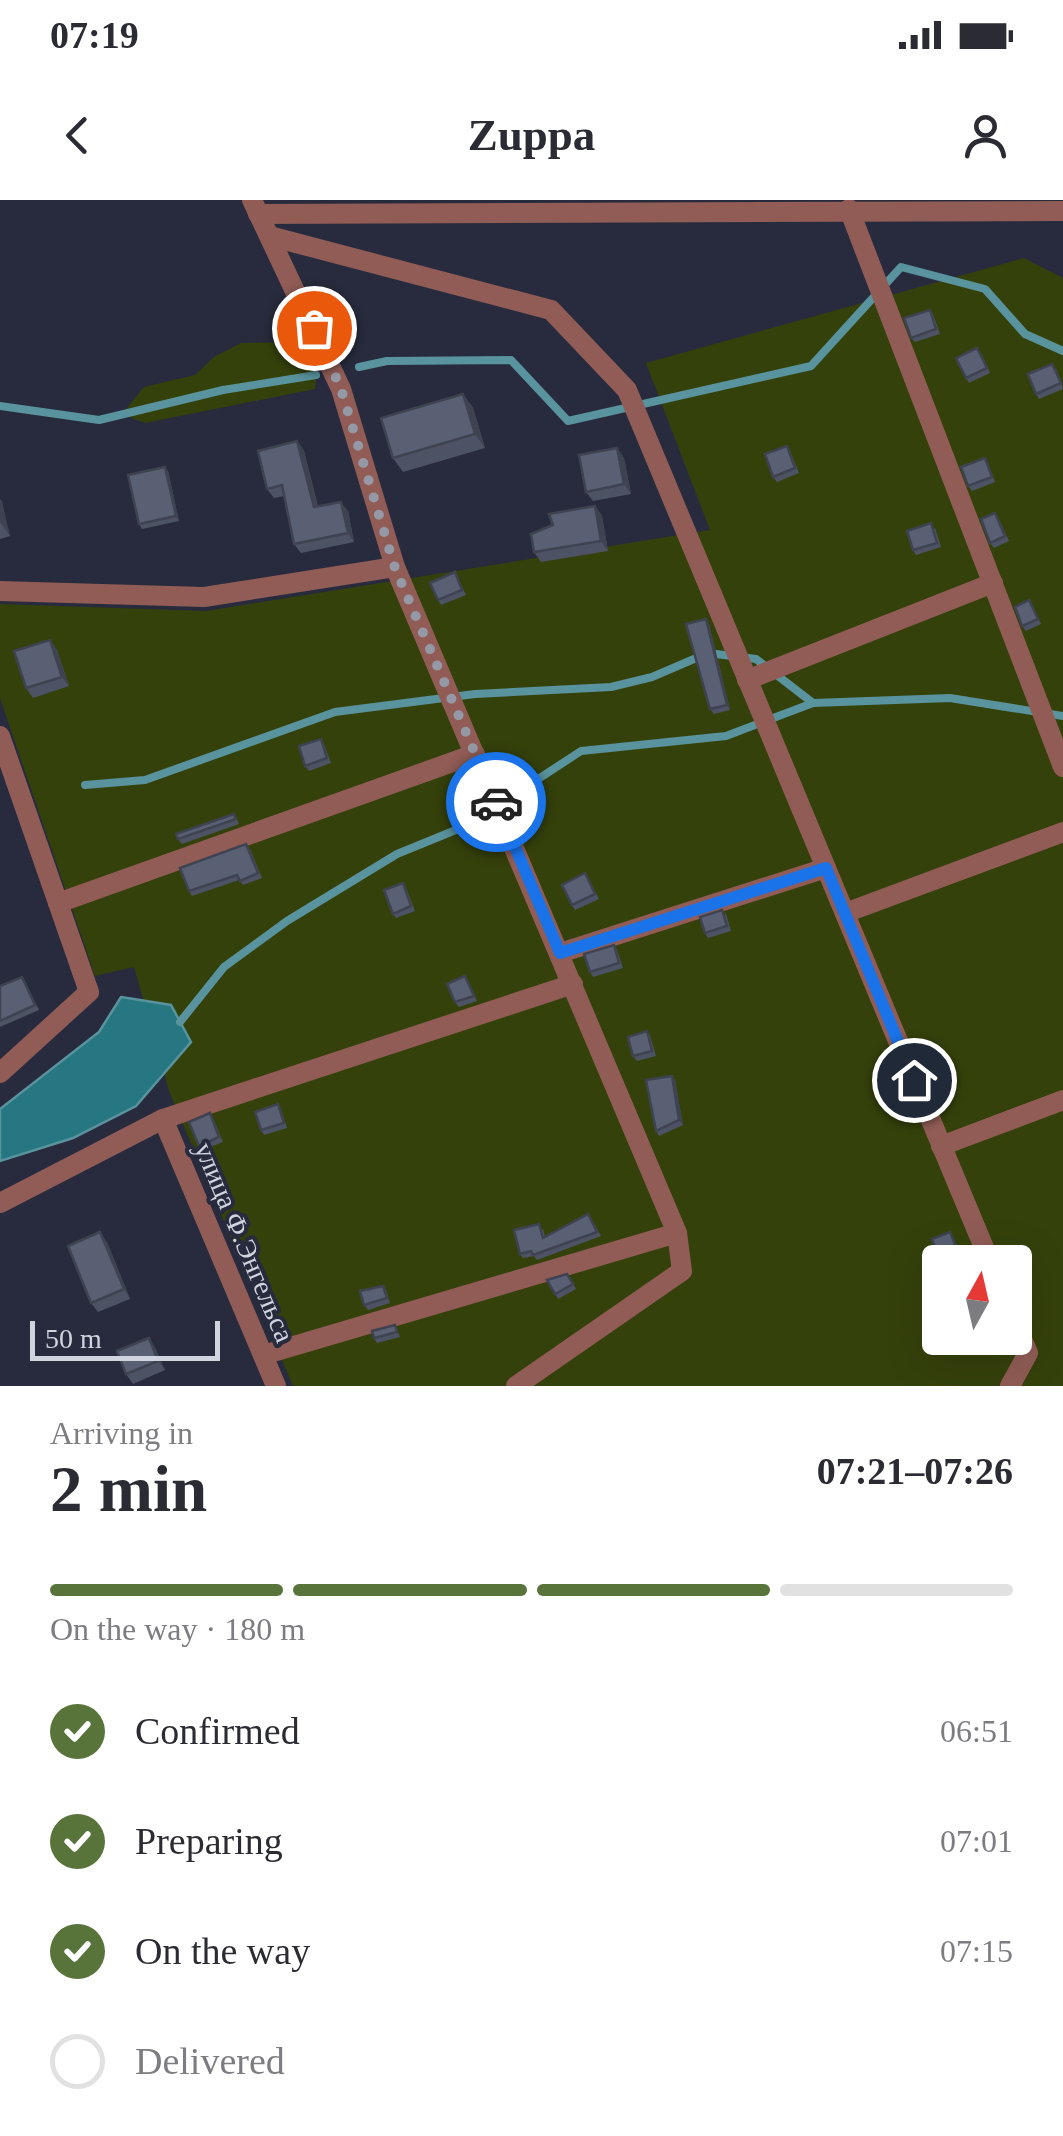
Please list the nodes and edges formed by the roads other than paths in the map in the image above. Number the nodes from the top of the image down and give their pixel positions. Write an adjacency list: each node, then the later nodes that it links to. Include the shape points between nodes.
1 (255, 207): 2 (street); 4 (street)
2 (849, 209): 3 (street); 6 (street)
3 (1063, 211)
4 (273, 237): 5 (street, via 341,389); 8 (street, via 551,310 626,390)
5 (395, 568): 7 (street, via 204,597); 10 (street)
6 (993, 584): 8 (street); 11 (street)
7 (0, 591)
8 (747, 680): 13 (street)
9 (0, 736): 14 (street)
10 (475, 754): 14 (street); 16 (street)
11 (1063, 766)
12 (1063, 832): 15 (street)
13 (826, 868): 15 (street); 16 (street)
14 (58, 903): 18 (street, via 89,992)
15 (845, 914): 21 (street)
16 (560, 953): 17 (street)
17 (573, 984): 20 (street); 23 (street)
18 (0, 1073)
19 (1063, 1100): 21 (street)
20 (163, 1119): 22 (street); 26 (street, улица Ф.Энгельса)
21 (942, 1146): 24 (street)
22 (0, 1202)
23 (677, 1233): 26 (street); 28 (street, via 682,1271)
24 (983, 1245)
25 (1027, 1355): 29 (street)
26 (263, 1356): 27 (street, улица Ф.Энгельса)
27 (276, 1386)
28 (516, 1386)
29 (1010, 1386)

